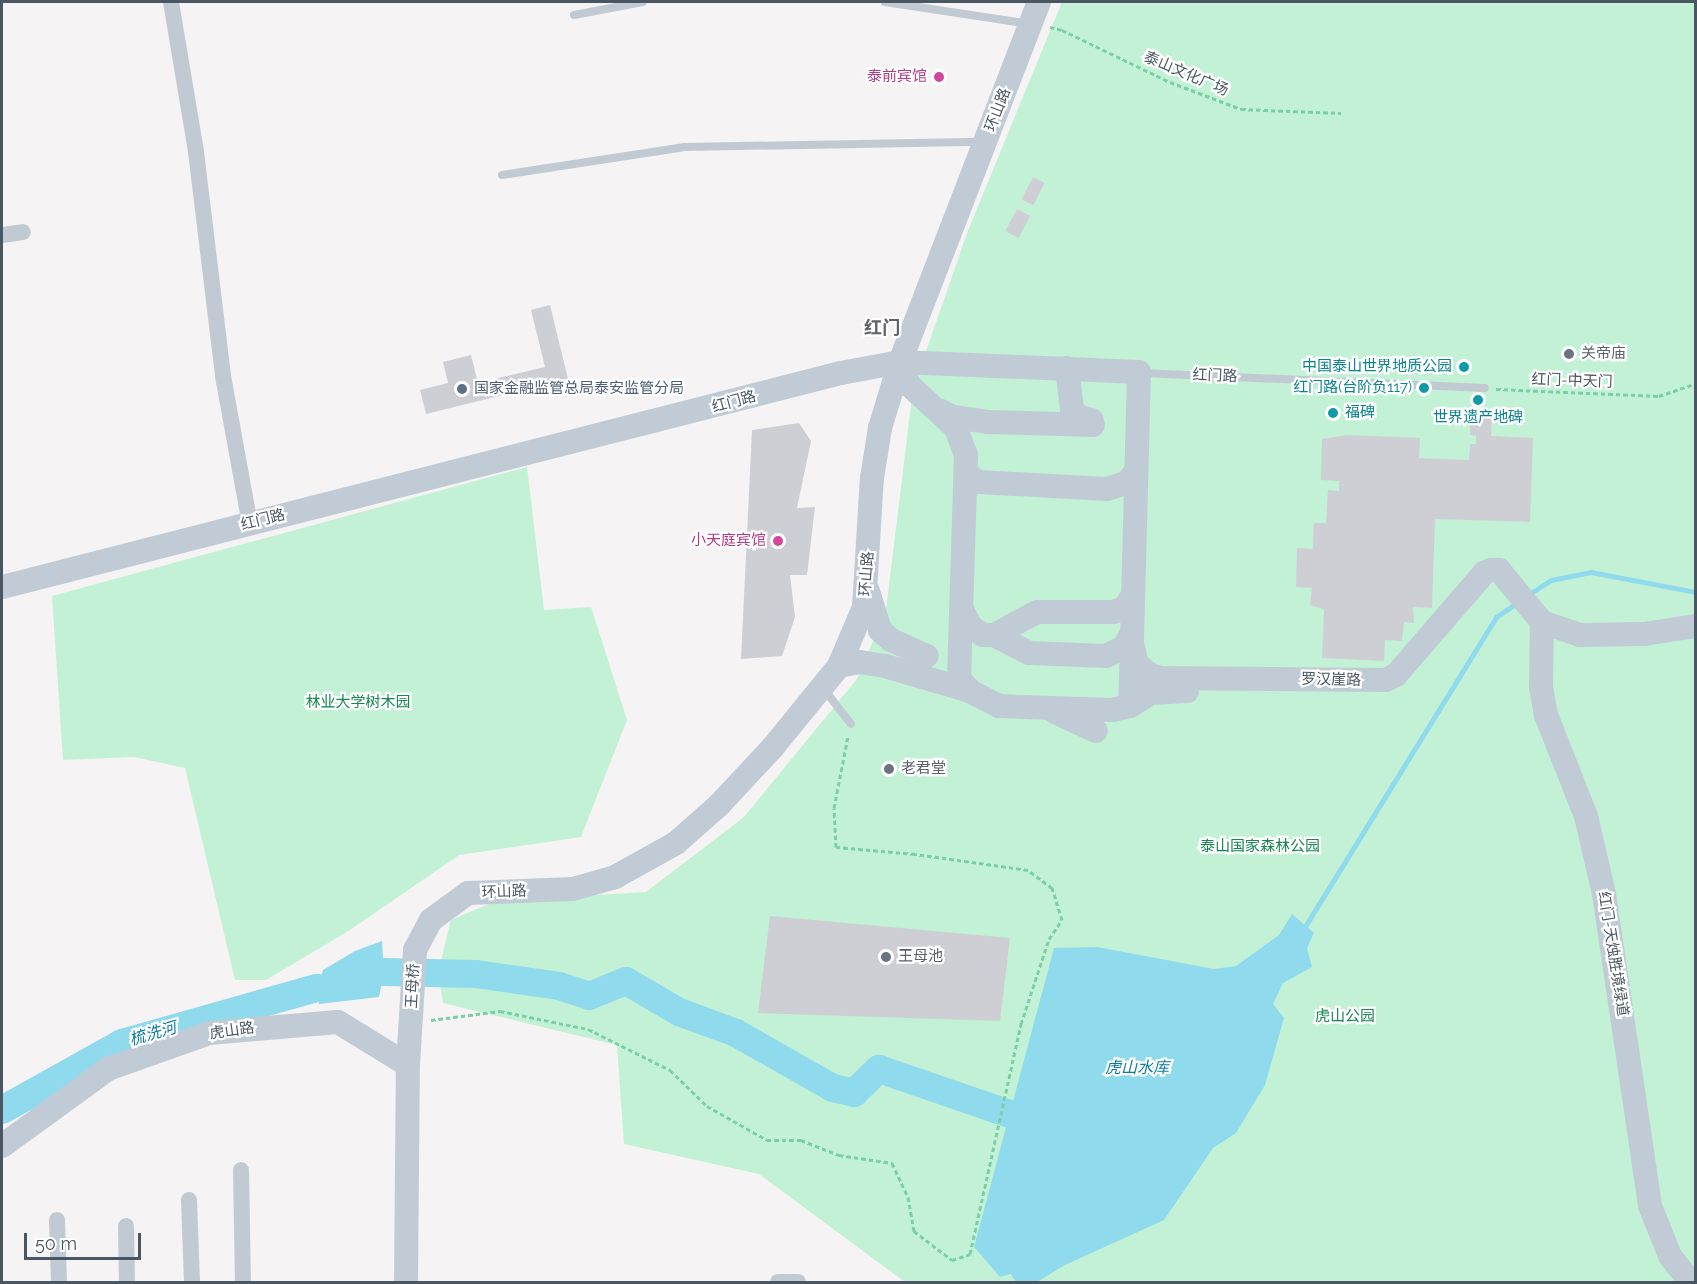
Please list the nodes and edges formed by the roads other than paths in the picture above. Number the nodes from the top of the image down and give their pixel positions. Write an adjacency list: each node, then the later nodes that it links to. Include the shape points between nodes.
1 (171, 2): 18 (street, via 196,152 223,376)
2 (643, 2): 5 (lane)
3 (885, 2): 6 (lane)
4 (1039, 2): 6 (street, 环山路)
5 (574, 15)
6 (1030, 24): 7 (street, 环山路)
7 (986, 142): 8 (lane, via 685,147); 11 (street, 环山路)
8 (502, 175)
9 (23, 232): 10 (street)
10 (2, 235)
11 (900, 362): 12 (street, 红门路); 15 (street, via 909,385); 18 (street, 红门路, via 841,373); 20 (street, 环山路, via 880,428 872,478)
12 (1067, 368): 13 (street, 红门路); 15 (street, via 1068,401 1079,417 1093,423 966,420)
13 (1138, 372): 14 (lane, 红门路); 16 (street)
14 (1485, 388)
15 (934, 407): 17 (street, via 956,428 963,442)
16 (1135, 472): 17 (street, via 1128,482 1107,489 978,482); 22 (street)
17 (966, 474): 23 (street)
18 (250, 524): 21 (street, 红门路)
19 (1507, 578): 24 (street); 27 (street, 罗汉崖路, via 1500,570 1484,573 1386,681 1161,678 1137,664); 32 (street, 罗汉崖路, via 1480,595 1397,689 1170,690 1151,693)
20 (866, 583): 28 (street, via 879,630 891,640); 29 (street, 环山路, via 864,607)
21 (2, 587)
22 (1131, 598): 26 (street, via 1125,608 1113,612 1037,612); 27 (street)
23 (962, 610): 26 (street, via 971,627 982,635); 31 (street, via 958,679)
24 (1542, 622): 25 (street, via 1580,635 1644,634); 50 (street, 红门-天烛胜境绿道, via 1541,687 1546,715 1586,816 1599,867 1650,1206 1666,1249)
25 (1695, 626)
26 (994, 635): 27 (street, via 1029,653 1106,656 1124,647)
27 (1130, 636): 32 (street)
28 (927, 656)
29 (839, 666): 30 (street, 环山路); 31 (street, via 860,662 885,666)
30 (824, 688): 34 (lane); 36 (street, 环山路, via 719,805 662,852 615,876 573,889 468,893 431,920)
31 (970, 691): 33 (street, via 999,706)
32 (1130, 706): 33 (street, via 1112,710)
33 (1041, 708): 35 (street)
34 (851, 724)
35 (1096, 731)
36 (415, 950): 37 (street, 王母桥)
37 (408, 1065): 38 (street, 虎山路, via 338,1022 209,1033 108,1070); 47 (street)
38 (2, 1146)
39 (241, 1170): 46 (street)
40 (189, 1200): 45 (street)
41 (57, 1220): 43 (street)
42 (126, 1226): 44 (street)
43 (59, 1282)
44 (128, 1282)
45 (192, 1282)
46 (243, 1282)
47 (406, 1282)
48 (778, 1282): 49 (street)
49 (798, 1282)
50 (1690, 1282)

